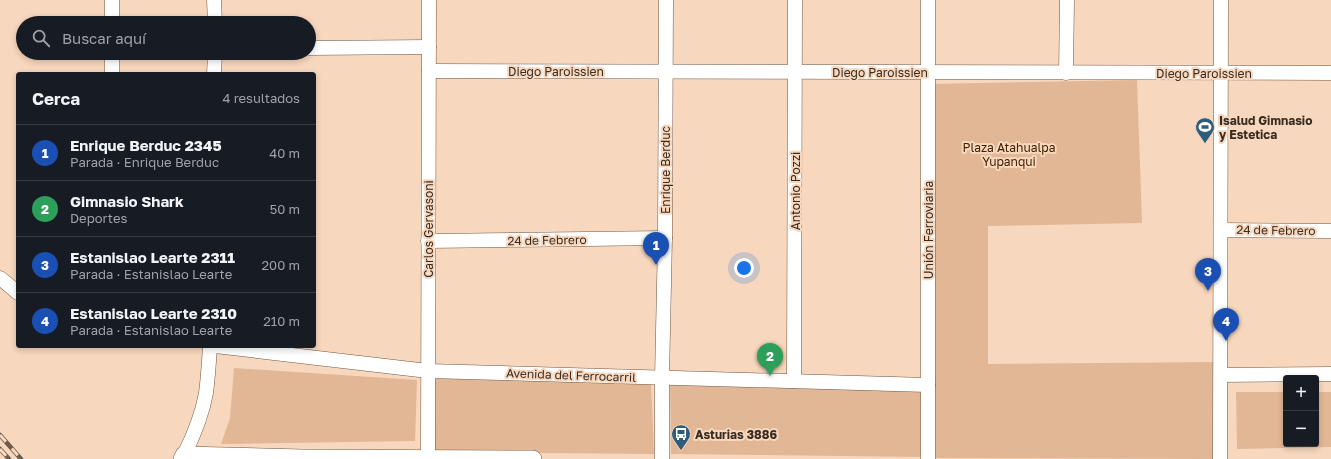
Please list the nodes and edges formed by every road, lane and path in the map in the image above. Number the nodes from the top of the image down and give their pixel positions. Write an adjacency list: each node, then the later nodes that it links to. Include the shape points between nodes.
1 (112, 0): 9 (street)
2 (214, 0): 10 (street)
3 (429, 0): 11 (street, Carlos Gervasoni)
4 (666, 0): 18 (street, Enrique Berduc)
5 (795, 0): 19 (street, Antonio Pozzi)
6 (928, 0): 20 (street, Unión Ferroviaria)
7 (1067, 0): 21 (street)
8 (1221, 0): 22 (street)
9 (112, 16)
10 (215, 16)
11 (429, 47): 12 (street); 15 (street, Carlos Gervasoni)
12 (316, 48)
13 (112, 60): 16 (street)
14 (215, 60): 17 (street)
15 (429, 71): 18 (street, Diego Paroissien); 27 (street, Carlos Gervasoni)
16 (112, 72)
17 (214, 72)
18 (665, 72): 19 (street, Diego Paroissien); 26 (street, Enrique Berduc)
19 (795, 72): 20 (street, Diego Paroissien); 36 (street, Antonio Pozzi)
20 (928, 72): 21 (street, Diego Paroissien); 37 (street, Unión Ferroviaria)
21 (1066, 73): 22 (street, Diego Paroissien)
22 (1221, 73): 23 (street, Diego Paroissien); 24 (street)
23 (1331, 73)
24 (1221, 230): 25 (street, 24 de Febrero); 34 (street)
25 (1331, 231)
26 (665, 238): 27 (street, 24 de Febrero); 35 (street, Enrique Berduc)
27 (428, 241): 32 (street, Carlos Gervasoni)
28 (0, 278): 29 (street)
29 (16, 291)
30 (210, 348): 38 (street, via 206,393 193,437)
31 (232, 348): 32 (street, Avenida del Ferrocarril)
32 (428, 371): 35 (street, Avenida del Ferrocarril); 40 (street, Carlos Gervasoni)
33 (1331, 374): 34 (street)
34 (1221, 375): 44 (street)
35 (662, 378): 36 (street, Avenida del Ferrocarril); 42 (street, Enrique Berduc)
36 (794, 381): 37 (street, Avenida del Ferrocarril)
37 (928, 385): 43 (street, Unión Ferroviaria)
38 (183, 457): 39 (street)
39 (303, 458): 40 (street)
40 (428, 458): 41 (street)
41 (533, 459)
42 (662, 459)
43 (928, 459)
44 (1220, 459)

